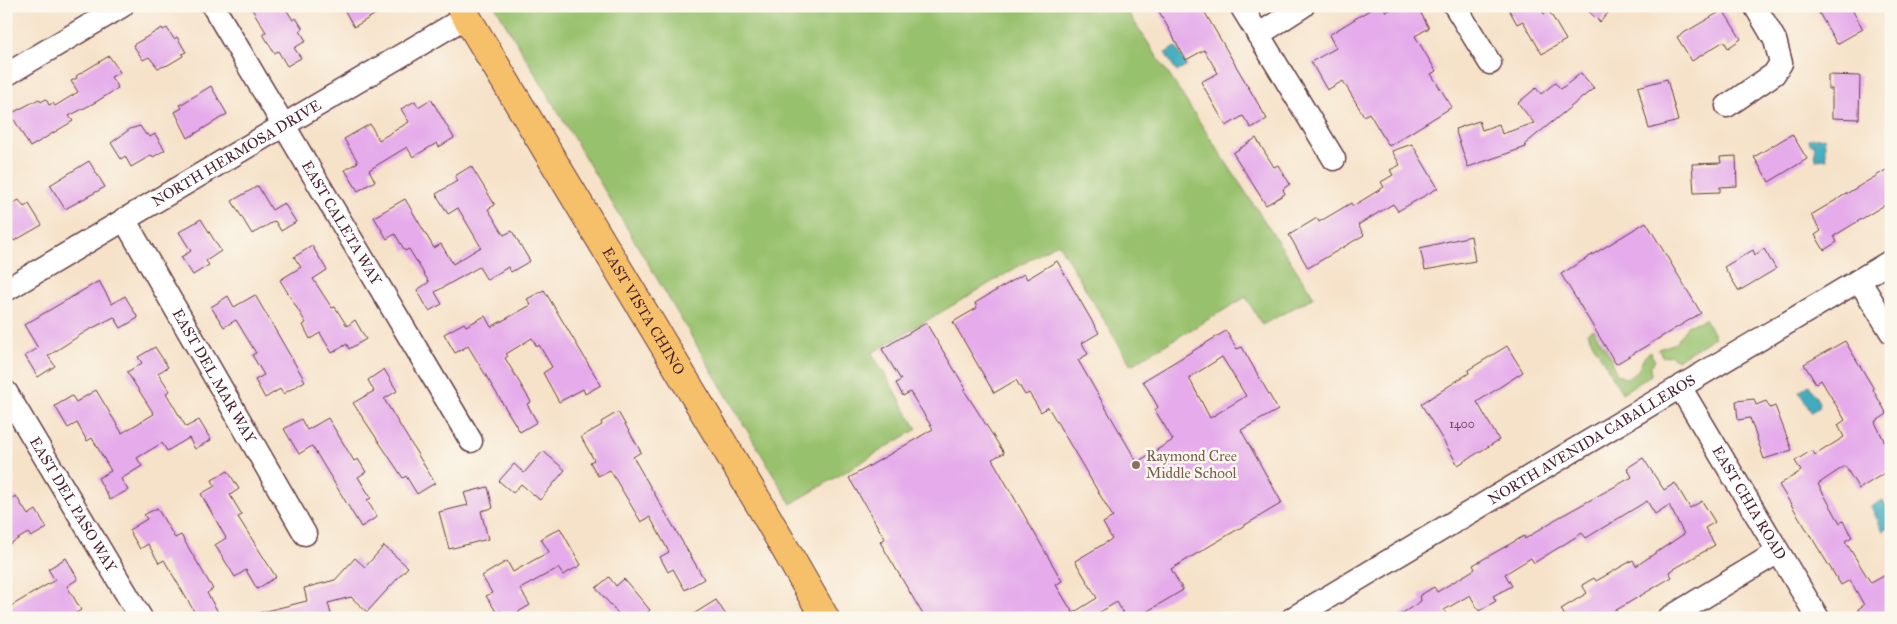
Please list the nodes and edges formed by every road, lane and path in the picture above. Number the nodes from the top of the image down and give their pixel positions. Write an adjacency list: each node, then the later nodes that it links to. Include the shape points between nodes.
1 (122, 6): 10 (street)
2 (212, 6): 12 (street, EAST CALETA WAY)
3 (1242, 6): 8 (street)
4 (1303, 6): 8 (street)
5 (1455, 6): 9 (street)
6 (1756, 6): 11 (street, via 1775,40 1781,63 1774,74)
7 (463, 11): 12 (street, NORTH HERMOSA DRIVE); 25 (main road, EAST VISTA CHINO)
8 (1258, 34): 13 (street)
9 (1490, 63)
10 (6, 75)
11 (1727, 106)
12 (283, 124): 14 (street, NORTH HERMOSA DRIVE); 21 (street, EAST CALETA WAY)
13 (1334, 159)
14 (124, 219): 17 (street, NORTH HERMOSA DRIVE); 22 (street, EAST DEL MAR WAY)
15 (1891, 261): 16 (street, NORTH AVENIDA CABALLEROS)
16 (1859, 280): 18 (street); 19 (street, NORTH AVENIDA CABALLEROS)
17 (6, 290)
18 (1891, 332)
19 (1680, 387): 23 (street, EAST CHIA ROAD); 26 (street, NORTH AVENIDA CABALLEROS)
20 (6, 392): 24 (street, EAST DEL PASO WAY)
21 (471, 441)
22 (305, 534)
23 (1778, 552): 27 (street); 28 (street, EAST CHIA ROAD)
24 (141, 618)
25 (825, 618)
26 (1292, 618)
27 (1669, 618)
28 (1818, 618)

